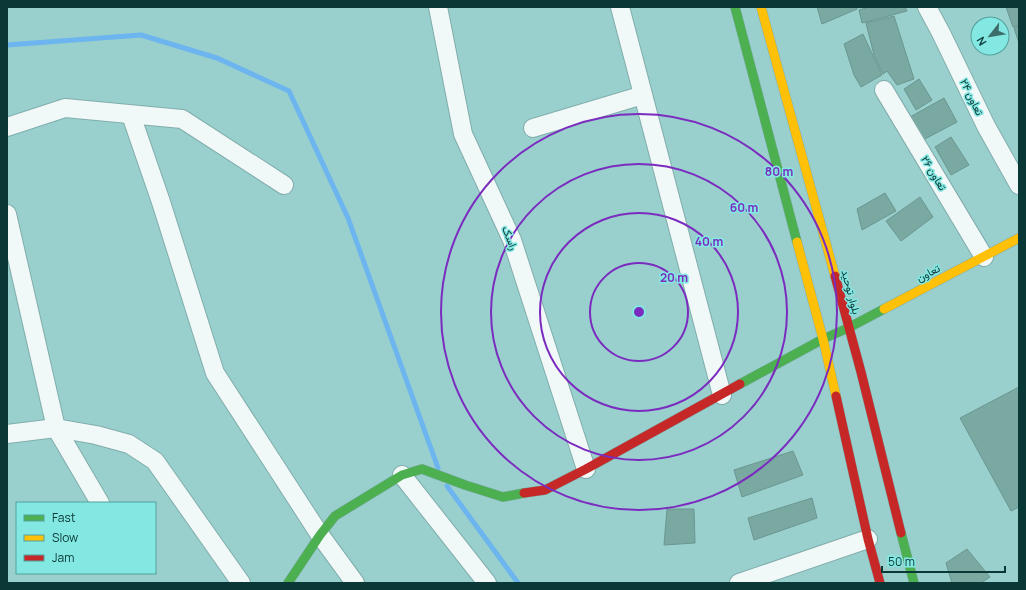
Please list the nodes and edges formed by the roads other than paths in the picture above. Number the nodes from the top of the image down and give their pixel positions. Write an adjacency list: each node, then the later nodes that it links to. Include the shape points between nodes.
1 (438, 7): 21 (street, راسک, via 463,134 512,240)
2 (620, 7): 7 (street)
3 (735, 7): 17 (main road)
4 (761, 7): 16 (main road, بلوار توحید)
5 (927, 7): 12 (street, تعاون ۲۴, via 986,126)
6 (884, 90): 15 (street, تعاون ۲۶)
7 (643, 95): 10 (street); 18 (street)
8 (131, 115): 9 (street, via 65,108); 11 (street, via 182,119); 24 (street, via 215,373)
9 (7, 128)
10 (533, 128)
11 (284, 185)
12 (1019, 185)
13 (7, 214): 19 (street)
14 (1019, 238): 15 (main road, تعاون)
15 (984, 257): 16 (main road, تعاون)
16 (848, 328): 17 (main road, تعاون); 32 (main road, بلوار توحید)
17 (823, 339): 18 (main road, تعاون); 25 (main road)
18 (722, 395): 21 (main road, تعاون)
19 (56, 428): 20 (street); 23 (street); 26 (street, via 129,444 155,461)
20 (7, 434)
21 (586, 469): 22 (main road, تعاون, via 545,490 503,497 422,469)
22 (402, 474): 24 (main road, via 335,516); 29 (street)
23 (99, 502)
24 (320, 535): 27 (main road); 28 (street)
25 (868, 539): 30 (street); 31 (main road)
26 (241, 583)
27 (288, 583)
28 (355, 583)
29 (487, 583)
30 (739, 583)
31 (880, 583)
32 (914, 583)

